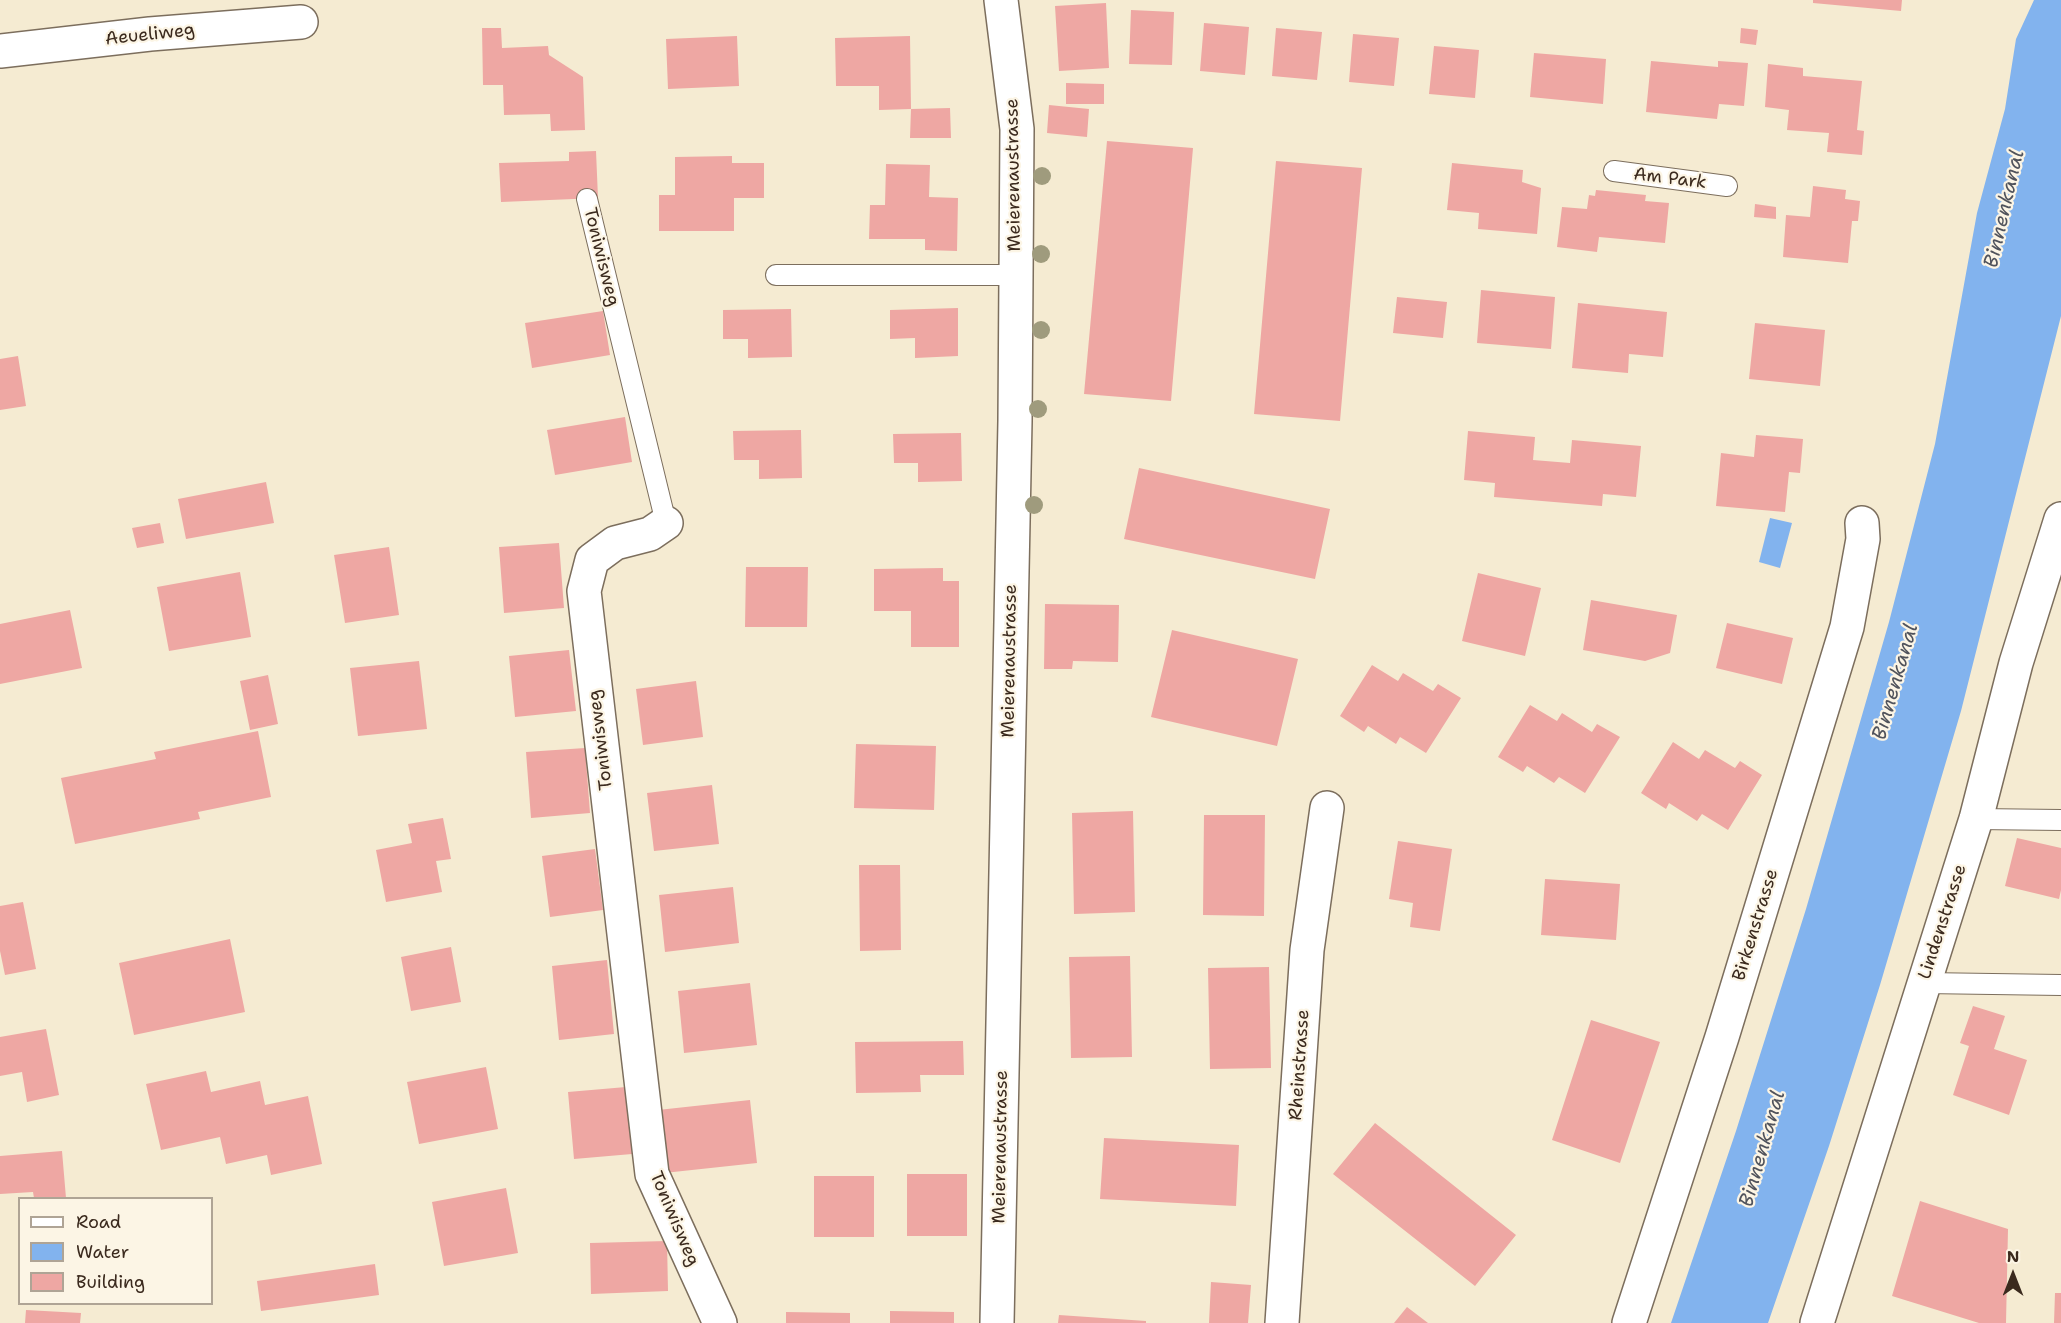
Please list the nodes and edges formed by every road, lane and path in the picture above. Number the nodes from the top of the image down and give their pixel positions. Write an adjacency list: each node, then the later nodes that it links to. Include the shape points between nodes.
1 (1001, 0): 8 (street, Meierenaustrasse, via 1017,129)
2 (301, 22): 3 (street, Aeueliweg)
3 (0, 51)
4 (1614, 171): 5 (lane, Am Park)
5 (1727, 186)
6 (587, 199): 10 (lane, Toniwisweg)
7 (776, 275): 8 (lane)
8 (1016, 275): 18 (street, Meierenaustrasse)
9 (2061, 519): 13 (street, Lindenstrasse, via 2016,663)
10 (666, 523): 17 (street, Toniwisweg, via 650,534 615,543 592,560 584,591 652,1174)
11 (1862, 523): 20 (street, Birkenstrasse, via 1863,539 1846,627 1722,1037)
12 (1327, 808): 19 (street, Rheinstrasse, via 1307,950)
13 (1976, 819): 14 (lane); 15 (street, Lindenstrasse)
14 (2061, 820)
15 (1924, 983): 16 (lane); 21 (street, Lindenstrasse)
16 (2061, 985)
17 (720, 1323)
18 (997, 1323)
19 (1282, 1323)
20 (1629, 1323)
21 (1817, 1323)

